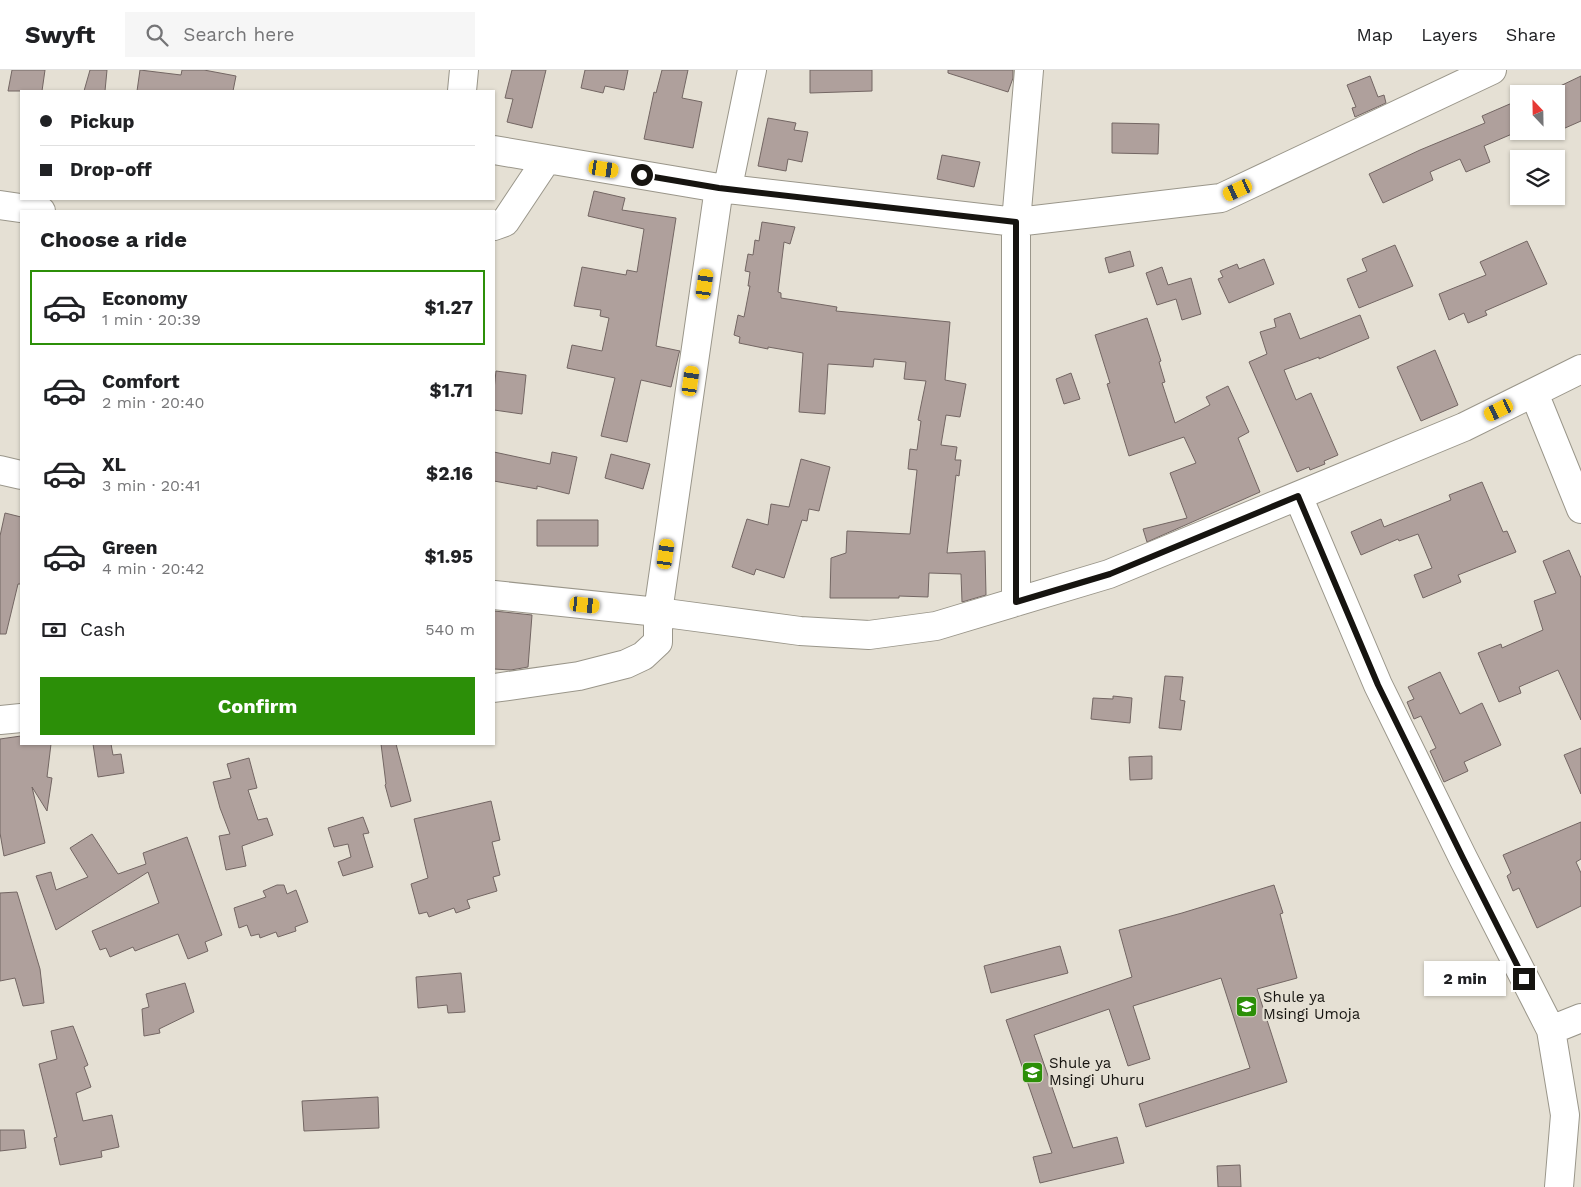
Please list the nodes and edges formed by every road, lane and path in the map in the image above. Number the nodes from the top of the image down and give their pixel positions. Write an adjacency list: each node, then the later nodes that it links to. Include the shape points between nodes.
1 (464, 70): 5 (street)
2 (752, 70): 8 (street, via 729,182)
3 (1029, 70): 11 (street)
4 (1492, 70): 11 (street, via 1221,198)
5 (462, 90)
6 (495, 150): 7 (street)
7 (546, 159): 8 (street); 12 (street, via 505,222)
8 (719, 188): 11 (street); 21 (street)
9 (0, 205): 10 (street)
10 (34, 210)
11 (1016, 222): 20 (street)
12 (495, 226)
13 (1581, 369): 14 (street)
14 (1534, 393): 17 (street, via 1464,427); 18 (street)
15 (0, 470): 16 (street)
16 (20, 475)
17 (1298, 496): 20 (street, via 1110,574); 26 (street, via 1378,685)
18 (1581, 509)
19 (495, 595): 21 (street)
20 (1016, 602): 21 (street, via 936,626 869,635 800,632)
21 (658, 612): 22 (street, via 658,642 644,656 579,676)
22 (495, 688)
23 (20, 718): 24 (street)
24 (0, 720)
25 (1581, 1018): 26 (street)
26 (1551, 1030): 27 (street, via 1566,1115)
27 (1559, 1187)

